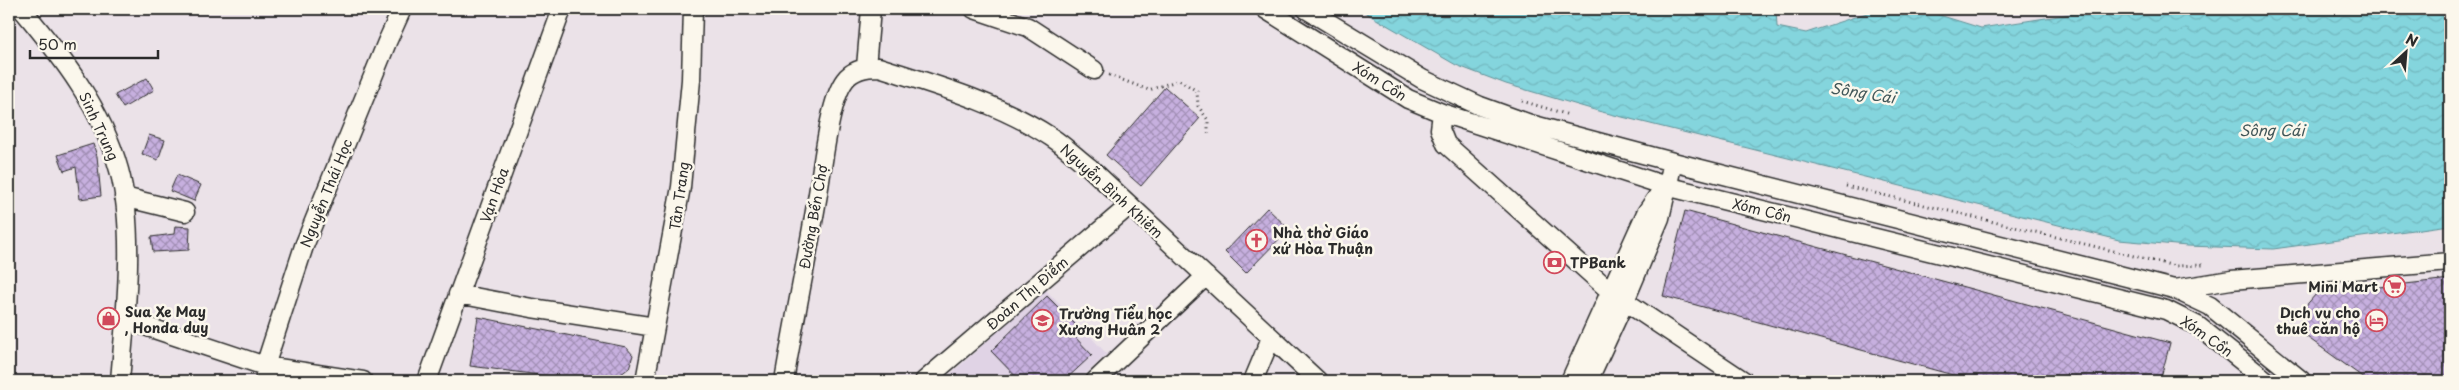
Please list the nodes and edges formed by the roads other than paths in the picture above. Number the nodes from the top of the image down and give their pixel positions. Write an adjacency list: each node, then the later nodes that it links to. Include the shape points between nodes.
1 (22, 9): 14 (street, Sinh Trung, via 80,83 111,147)
2 (402, 9): 26 (street, Nguyễn Thái Học, via 304,246)
3 (693, 9): 24 (street, Tân Trang, via 682,187)
4 (871, 9): 9 (street)
5 (974, 9): 10 (street, via 1028,26)
6 (1265, 9): 11 (street, Xóm Cồn, via 1408,99)
7 (1306, 9): 12 (street, Xóm Cồn, via 1422,79 1480,106 1530,124)
8 (559, 10): 20 (street, Vạn Hòa)
9 (866, 67): 15 (street, Nguyễn Bình Khiêm, via 879,68 969,96 1024,122 1052,138); 31 (street, Đường Bến Chợ, via 854,72 838,91)
10 (1094, 70)
11 (1442, 113): 13 (street, Xóm Cồn); 21 (street, via 1440,129 1446,144)
12 (1672, 162): 13 (street); 19 (street, Xóm Cồn)
13 (1666, 186): 21 (street, via 1646,213); 22 (street, Xóm Cồn)
14 (124, 198): 16 (street); 23 (street, Sinh Trung, via 128,225)
15 (1130, 205): 18 (street, Nguyễn Bình Khiêm); 32 (street, Đoàn Thị Điểm)
16 (186, 212)
17 (2450, 262): 19 (street, via 2231,280)
18 (1206, 276): 25 (street, Nguyễn Bình Khiêm); 33 (street)
19 (2174, 289): 22 (street); 40 (street, Xóm Cồn, via 2210,306)
20 (458, 294): 24 (street); 29 (street, Vạn Hòa)
21 (1618, 298): 36 (street); 37 (street); 38 (street)
22 (2166, 310): 39 (street, Xóm Cồn, via 2198,326)
23 (124, 319): 26 (street); 27 (street, Sinh Trung)
24 (656, 327): 30 (street, Tân Trang)
25 (1271, 338): 34 (street); 35 (street, Nguyễn Bình Khiêm)
26 (265, 374): 28 (street)
27 (120, 381)
28 (364, 381)
29 (427, 381)
30 (645, 381)
31 (784, 381)
32 (924, 381)
33 (1095, 381)
34 (1253, 381)
35 (1318, 381)
36 (1570, 381)
37 (1588, 381)
38 (1744, 381)
39 (2267, 381)
40 (2302, 381)

